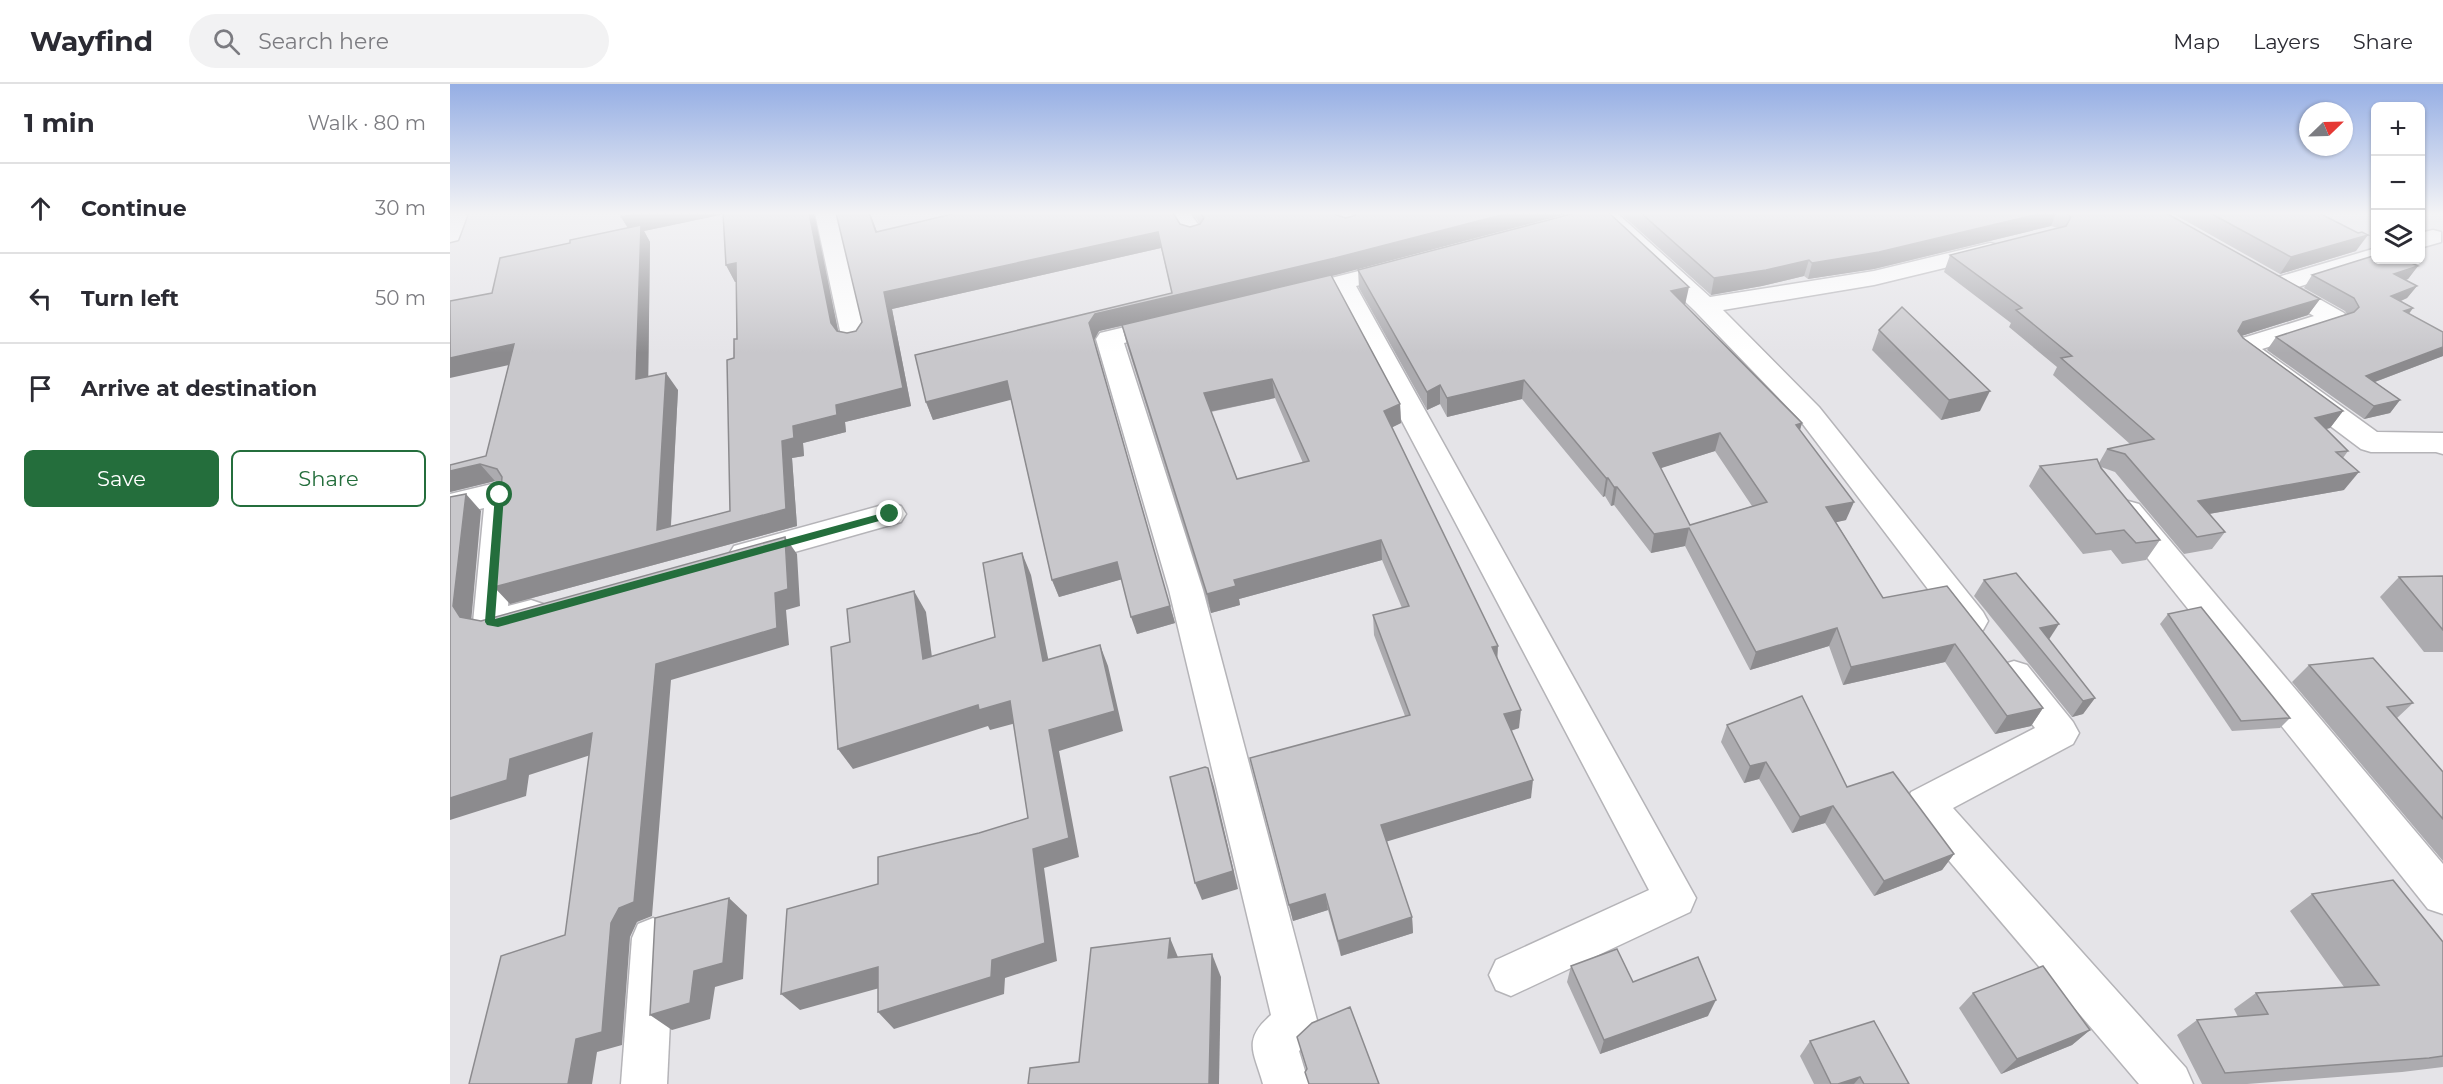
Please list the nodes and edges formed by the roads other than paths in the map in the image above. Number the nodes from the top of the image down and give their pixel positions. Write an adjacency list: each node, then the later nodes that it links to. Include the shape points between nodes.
1 (837, 260): 10 (street)
2 (1430, 260): 6 (street)
3 (1649, 260): 8 (street)
4 (1949, 260): 8 (street, via 1874,278)
5 (2355, 260): 11 (street, via 2267,279 2335,318 2242,347 2371,442)
6 (1342, 283): 7 (street); 19 (street, via 1675,898)
7 (1264, 302)
8 (1704, 306): 22 (street, via 1809,414 2060,733 1925,804)
9 (1198, 318): 21 (street, via 1109,339 1186,590 1296,1024 1274,1043)
10 (855, 340)
11 (2443, 444)
12 (2109, 489): 17 (street)
13 (450, 505): 16 (street, via 500,495 490,622)
14 (890, 514): 15 (street)
15 (721, 561)
16 (565, 604)
17 (2443, 895)
18 (654, 938): 20 (street)
19 (1511, 975)
20 (644, 1084)
21 (1286, 1084)
22 (2170, 1084)

